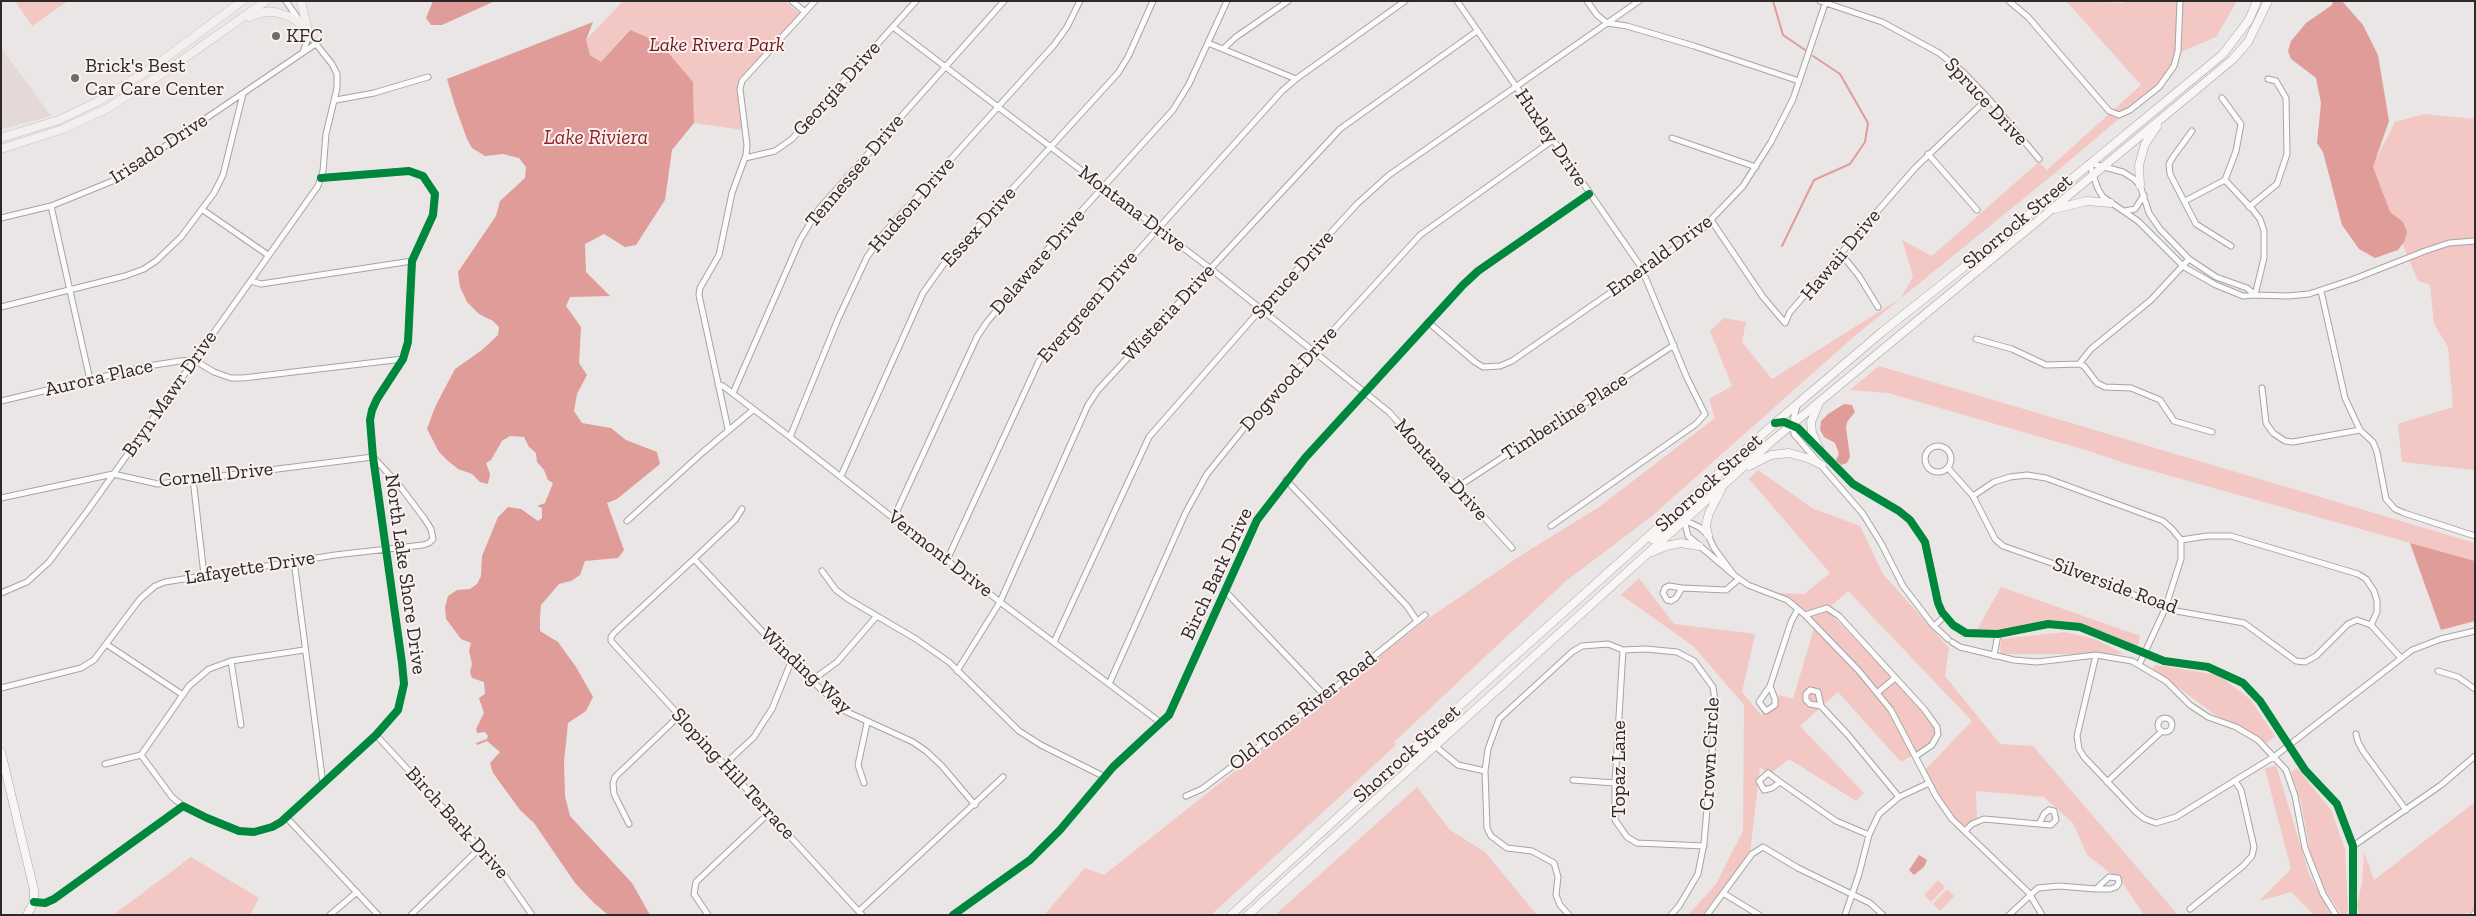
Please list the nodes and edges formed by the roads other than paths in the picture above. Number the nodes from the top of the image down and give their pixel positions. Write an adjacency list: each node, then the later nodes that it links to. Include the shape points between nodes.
1 (242, 1): 46 (main road, via 156,65 97,102 58,120)
2 (266, 1): 23 (main road)
3 (286, 1): 25 (street)
4 (301, 1): 28 (main road)
5 (792, 1): 22 (street)
6 (815, 1): 22 (street)
7 (916, 1): 26 (street, Georgia Drive)
8 (1004, 1): 33 (street, Tennessee Drive)
9 (1080, 1): 43 (street, Hudson Drive, via 1054,45)
10 (1153, 1): 49 (street, Essex Drive, via 1118,73)
11 (1226, 1): 30 (street, Delaware Drive)
12 (1288, 1): 31 (street)
13 (1405, 1): 35 (street, Evergreen Drive)
14 (1587, 1): 24 (street)
15 (1639, 1): 24 (street, Spruce Drive)
16 (2009, 1): 17 (street, via 2028,17 2110,111 2119,115 2159,87 2174,66 2178,51)
17 (2180, 1)
18 (2258, 1): 54 (main road, Shorrock Street, via 2249,20 2223,54)
19 (2268, 1): 44 (main road, Shorrock Street, via 2248,42 2232,60)
20 (1460, 2): 27 (street, Huxley Drive)
21 (1824, 2): 37 (street, Emerald Drive); 40 (street, Spruce Drive, via 1882,22 1915,38 1963,72)
22 (805, 12): 52 (street, via 742,81 739,97 747,145)
23 (240, 20): 25 (main road, via 275,12 291,17); 50 (main road, via 106,109 63,129)
24 (1607, 23): 37 (street, via 1694,46); 38 (street, Spruce Drive)
25 (303, 26): 28 (street)
26 (893, 27): 33 (street, Montana Drive); 52 (street, Georgia Drive, via 792,139 775,151)
27 (1478, 31): 38 (street, Huxley Drive); 82 (street, Wisteria Drive, via 1340,128)
28 (309, 35): 29 (street); 32 (street)
29 (317, 43): 32 (street, Irisado Drive); 42 (street, via 337,74)
30 (1208, 43): 31 (street); 61 (street, Delaware Drive, via 1182,99)
31 (1223, 49): 35 (street)
32 (303, 52): 39 (street, Irisado Drive)
33 (945, 68): 43 (street, Montana Drive); 102 (street, Tennessee Drive, via 814,216 800,240)
34 (428, 77): 42 (street)
35 (1296, 79): 74 (street, Evergreen Drive)
36 (2268, 79): 67 (street, via 2276,81 2286,98 2287,154 2277,184)
37 (1799, 81): 56 (street, Emerald Drive, via 1785,116)
38 (1516, 86): 48 (street, Huxley Drive); 90 (street, Spruce Drive, via 1426,147 1375,187)
39 (243, 94): 66 (street, Irisado Drive, via 115,180); 68 (street, via 223,175)
40 (1988, 98): 51 (street, Hawaii Drive); 53 (street, Spruce Drive)
41 (2222, 98): 59 (street, via 2242,128)
42 (336, 100): 58 (street, via 326,134)
43 (998, 108): 49 (street, Montana Drive); 112 (street, Hudson Drive, via 885,232 867,257)
44 (2163, 118): 55 (main road, Shorrock Street); 60 (main road, via 2145,144 2139,165)
45 (2192, 131): 64 (street, via 2168,169 2174,186)
46 (1, 138)
47 (1672, 138): 56 (street)
48 (1552, 140): 62 (street, Huxley Drive); 94 (street, Dogwood Drive, via 1420,234)
49 (1050, 147): 61 (street, Montana Drive); 120 (street, Essex Drive, via 943,265 923,293)
50 (1, 149)
51 (1928, 154): 69 (street); 78 (street, Hawaii Drive)
52 (745, 158): 99 (street, via 732,193 719,255 699,295)
53 (2039, 160)
54 (2090, 163): 55 (street); 57 (street); 105 (main road, Shorrock Street, via 1882,332)
55 (2103, 166): 57 (main road, Shorrock Street); 60 (street, via 2123,172)
56 (1756, 167): 73 (street, Emerald Drive)
57 (2093, 175): 65 (street, via 2098,190); 70 (main road, Shorrock Street)
58 (321, 178): 77 (street, Bryn Mawr Drive); 80 (street, North Lake Shore Drive, via 398,170 409,170 422,176 435,194 435,204)
59 (2225, 180): 64 (street); 67 (street)
60 (2140, 185): 63 (street)
61 (1104, 188): 74 (street, Montana Drive); 128 (street, Delaware Drive, via 1049,246 977,337)
62 (1589, 194): 83 (street, Huxley Drive); 91 (street, Birch Bark Drive, via 1478,271)
63 (2144, 196): 71 (street, via 2135,209); 79 (street, via 2149,213 2162,232)
64 (2185, 201): 76 (street, via 2190,218 2196,224)
65 (2110, 203): 70 (main road, via 2088,201); 71 (street)
66 (51, 206): 72 (street, Irisado Drive); 85 (street)
67 (2249, 207): 87 (street, via 2260,219 2264,231 2264,258)
68 (203, 210): 77 (street); 85 (street, via 181,237 144,269)
69 (1976, 210)
70 (2050, 210): 103 (main road, Shorrock Street)
71 (2125, 211): 81 (street)
72 (1, 218)
73 (1711, 220): 78 (street, Hawaii Drive, via 1763,297 1785,323 1790,312); 83 (street, Emerald Drive)
74 (1157, 228): 82 (street, Montana Drive); 141 (street, Evergreen Drive, via 1039,361)
75 (2475, 241): 86 (street, via 2450,243 2425,251)
76 (2231, 246)
77 (268, 255): 84 (street, Bryn Mawr Drive)
78 (1842, 255): 88 (street)
79 (2189, 260): 81 (street); 87 (street, via 2216,277)
80 (412, 261): 84 (street, via 261,284); 96 (street, North Lake Shore Drive, via 408,342)
81 (2184, 267): 87 (street, via 2243,296); 97 (street, via 2151,300 2091,349)
82 (1211, 269): 90 (street, Montana Drive); 150 (street, Wisteria Drive, via 1098,390 1088,405)
83 (1642, 271): 91 (street, Emerald Drive, via 1500,366 1483,367); 93 (street, Huxley Drive)
84 (251, 281): 95 (street, Bryn Mawr Drive)
85 (69, 290): 89 (street); 98 (street)
86 (2321, 291): 87 (street, via 2288,296); 110 (street, via 2345,398)
87 (2255, 294)
88 (1878, 306)
89 (1, 307)
90 (1262, 308): 94 (street, Montana Drive); 162 (street, Spruce Drive, via 1149,437)
91 (1428, 322): 101 (street, Birch Bark Drive)
92 (1976, 339): 97 (street, via 2012,349 2046,365)
93 (1674, 345): 124 (street, Timberline Place); 131 (street, Huxley Drive, via 1705,412 1696,424)
94 (1314, 352): 101 (street, Montana Drive); 177 (street, Dogwood Drive, via 1244,427 1207,474 1186,512)
95 (194, 360): 96 (street, via 214,372 243,378); 98 (street, Aurora Place, via 148,366); 118 (street, Bryn Mawr Drive)
96 (403, 360): 114 (street, North Lake Shore Drive, via 372,410)
97 (2079, 364): 111 (street, via 2105,388 2131,388 2160,400 2174,421)
98 (90, 380): 104 (street, Aurora Place)
99 (718, 385): 102 (street, Vermont Drive); 109 (street)
100 (2262, 388): 110 (street, via 2266,423 2285,441)
101 (1364, 393): 122 (street, Birch Bark Drive); 124 (street, Montana Drive, via 1389,412)
102 (733, 394): 106 (street, Vermont Drive)
103 (1824, 397): 108 (main road, Shorrock Street); 113 (main road, via 1811,422)
104 (1, 401)
105 (1798, 406): 107 (main road, Shorrock Street); 108 (street)
106 (753, 410): 109 (street); 112 (street, Vermont Drive)
107 (1775, 423): 108 (street); 119 (main road, Shorrock Street)
108 (1792, 424): 113 (street); 115 (street, via 1794,434); 117 (main road, Shorrock Street)
109 (728, 429): 130 (street)
110 (2360, 430): 133 (street, via 2373,442 2386,499 2395,509)
111 (2212, 432)
112 (790, 437): 120 (street, Vermont Drive)
113 (1819, 448): 155 (street, via 1853,484 1899,511 1918,530 1927,548 1938,603)
114 (373, 457): 121 (street, Cornell Drive); 137 (street, North Lake Shore Drive); 137 (street, Lafayette Drive, via 424,518 433,539 429,544)
115 (1822, 465): 117 (main road, via 1789,453 1771,455); 158 (street, via 1863,514 1882,543 1902,586)
116 (1948, 468): 116 (street, Silverside Road, via 1951,460 1946,449 1938,446 1930,450 1926,456 1929,468 1936,472); 125 (street, Silverside Road)
117 (1740, 470): 123 (main road, Shorrock Street)
118 (113, 474): 121 (street, Cornell Drive, via 158,484); 126 (street, Cornell Drive); 149 (street, Bryn Mawr Drive, via 37,575 17,588)
119 (1719, 474): 129 (main road, via 1691,506); 138 (main road, Shorrock Street)
120 (841, 476): 128 (street, Vermont Drive)
121 (193, 479): 145 (street)
122 (1286, 480): 148 (street, Birch Bark Drive, via 1257,520); 157 (street, via 1407,606)
123 (1723, 486): 129 (main road, Shorrock Street); 132 (main road, via 1709,513)
124 (1456, 488): 136 (street, Montana Drive)
125 (1973, 496): 134 (street, via 2010,476 2046,478 2163,521); 152 (street, Silverside Road, via 1994,539 2002,546 2103,581)
126 (1, 498)
127 (742, 509): 140 (street, via 735,520)
128 (894, 517): 141 (street, Vermont Drive)
129 (1684, 520): 132 (street); 135 (street, via 1688,536); 138 (main road, via 1674,522); 139 (main road, Shorrock Street)
130 (628, 521)
131 (1550, 526)
132 (1708, 535): 144 (street)
133 (2475, 536)
134 (2181, 540): 152 (street, via 2181,559); 159 (street, via 2231,536 2358,574 2366,579 2377,601 2377,612)
135 (1699, 546): 139 (main road, via 1681,543); 144 (street)
136 (1512, 548)
137 (386, 549): 142 (street, Lafayette Drive); 192 (street, North Lake Shore Drive, via 404,684 398,710)
138 (1627, 556): 179 (main road, Shorrock Street)
139 (1643, 556): 193 (main road, Shorrock Street)
140 (694, 559): 171 (street, Winding Way); 186 (street, Sloping Hill Terrace, via 610,637 611,642)
141 (947, 560): 150 (street, Vermont Drive)
142 (294, 561): 145 (street, Lafayette Drive); 164 (street)
143 (822, 571): 156 (street, via 836,590)
144 (1734, 574): 146 (street)
145 (204, 575): 163 (street, Lafayette Drive, via 155,586 140,599)
146 (1739, 580): 147 (street, via 1726,590); 151 (street, via 1787,600)
147 (1682, 588)
148 (1225, 591): 184 (street); 188 (street, Birch Bark Drive, via 1175,704)
149 (1, 593)
150 (1000, 602): 162 (street, Vermont Drive); 173 (street, Wisteria Drive)
151 (1798, 609): 154 (street); 178 (street)
152 (2165, 609): 159 (street, Silverside Road, via 2244,623 2296,661 2305,662 2316,656 2348,624 2357,620); 166 (street)
153 (1425, 615): 157 (street)
154 (1805, 615): 175 (street, via 1821,608 1834,613); 182 (street)
155 (1945, 616): 158 (street); 161 (street, via 1966,633)
156 (876, 617): 173 (street, via 935,652); 176 (street, via 837,662)
157 (1416, 621): 184 (street, Old Toms River Road)
158 (1934, 626): 168 (street, via 1960,647)
159 (2371, 626): 169 (street)
160 (2475, 631): 169 (street, via 2441,639 2412,650)
161 (1998, 634): 166 (street, via 2048,624 2072,626 2110,637); 168 (street)
162 (1054, 642): 177 (street, Vermont Drive)
163 (106, 644): 180 (street, Lafayette Drive, via 94,660 81,668); 183 (street)
164 (304, 650): 170 (street); 212 (street)
165 (1623, 650): 202 (street, Crown Circle, via 1608,644 1582,646 1565,658 1499,719 1488,750); 211 (street, Topaz Lane); 225 (street, Crown Circle, via 1678,652 1694,661 1713,687 1716,708)
166 (2144, 653): 172 (street); 194 (street, via 2164,661 2208,668 2243,684 2260,701)
167 (2096, 655): 168 (street, via 2037,662); 172 (street); 209 (street, via 2077,742 2084,757)
168 (1994, 656)
169 (2401, 658): 194 (street)
170 (231, 661): 183 (street, via 209,669); 189 (street)
171 (790, 662): 176 (street, Winding Way); 201 (street, via 772,709 754,737)
172 (2139, 665): 198 (street, via 2166,682 2190,705 2208,717 2236,726)
173 (957, 671): 204 (street, via 1018,730)
174 (2438, 671): 181 (street, via 2458,677)
175 (1895, 678): 182 (street); 197 (street, via 1937,727 1937,739)
176 (811, 682): 187 (street, Winding Way, via 845,711)
177 (1109, 684): 188 (street, Vermont Drive)
178 (1770, 686)
179 (1480, 687): 193 (main road, via 1436,736); 213 (main road, Shorrock Street)
180 (1, 688)
181 (2475, 689)
182 (1877, 693): 197 (street)
183 (183, 695): 196 (street)
184 (1325, 696): 214 (street, Old Toms River Road, via 1202,790)
185 (1821, 706): 215 (street)
186 (679, 716): 201 (street, Sloping Hill Terrace); 221 (street, via 615,777 614,794)
187 (867, 723): 210 (street, via 858,765); 216 (street, Winding Way, via 913,742 926,751)
188 (1161, 723): 204 (street, Birch Bark Drive)
189 (241, 725)
190 (2161, 732): 209 (street)
191 (2356, 734): 218 (street, via 2363,751)
192 (376, 735): 212 (street, North Lake Shore Drive); 227 (street, Birch Bark Drive)
193 (1435, 746): 202 (street, via 1458,765); 213 (main road, via 1420,749); 244 (main road, Shorrock Street)
194 (2288, 747): 198 (street); 226 (street, via 2337,804)
195 (1, 752): 233 (main road, via 34,890)
196 (141, 755): 200 (street); 217 (street, North Lake Shore Drive, via 172,797)
197 (1916, 756): 208 (street)
198 (2275, 756): 206 (street); 253 (street, via 2290,780 2313,871)
199 (2475, 756): 218 (street)
200 (105, 764)
201 (725, 764): 219 (street, Sloping Hill Terrace)
202 (1485, 771): 245 (street, Crown Circle, via 1487,828 1491,836 1507,848 1532,851 1554,864 1558,876 1556,894)
203 (1003, 777): 216 (street)
204 (1105, 777): 242 (street, Birch Bark Drive, via 1030,860)
205 (1573, 780): 211 (street)
206 (2235, 781): 209 (street, via 2176,817 2156,823 2136,812); 234 (street, via 2241,790 2254,847 2252,856)
207 (1780, 782): 224 (street, via 1836,821)
208 (1929, 782): 215 (street); 223 (street, via 1952,818)
209 (2107, 782)
210 (864, 783)
211 (1615, 783): 225 (street, Topaz Lane, via 1615,820 1626,837 1637,842)
212 (322, 784): 220 (street, North Lake Shore Drive)
213 (1374, 784): 243 (main road, Shorrock Street)
214 (1186, 796)
215 (1899, 798): 224 (street, via 1879,814)
216 (975, 805): 235 (street)
217 (183, 806): 220 (street, North Lake Shore Drive, via 239,831 254,832 272,827); 233 (street, via 54,899 45,903)
218 (2406, 810): 226 (street)
219 (770, 812): 235 (street, Sloping Hill Terrace); 241 (street, via 696,882 694,894)
220 (286, 817): 229 (street)
221 (629, 824)
222 (2039, 824): 223 (street, via 1984,819)
223 (1965, 831): 231 (street)
224 (1869, 835): 232 (street)
225 (1704, 846): 246 (street, Crown Circle, via 1698,874)
226 (2353, 846): 254 (street)
227 (480, 848): 239 (street); 240 (street, Birch Bark Drive, via 502,872)
228 (2096, 889): 231 (street, via 2043,886)
229 (357, 892): 237 (street); 238 (street)
230 (1723, 893): 232 (street, via 1752,854 1763,847); 247 (street); 248 (street)
231 (2029, 894): 251 (street); 252 (street)
232 (1852, 895): 249 (street); 250 (street)
233 (34, 902): 236 (main road)
234 (2190, 909)
235 (861, 913)
236 (27, 915)
237 (330, 915)
238 (378, 915)
239 (411, 915)
240 (532, 915)
241 (708, 915)
242 (953, 915)
243 (1231, 915)
244 (1248, 915)
245 (1569, 915)
246 (1671, 915)
247 (1707, 915)
248 (1759, 915)
249 (1845, 915)
250 (1883, 915)
251 (2009, 915)
252 (2042, 915)
253 (2336, 915)
254 (2354, 915)

